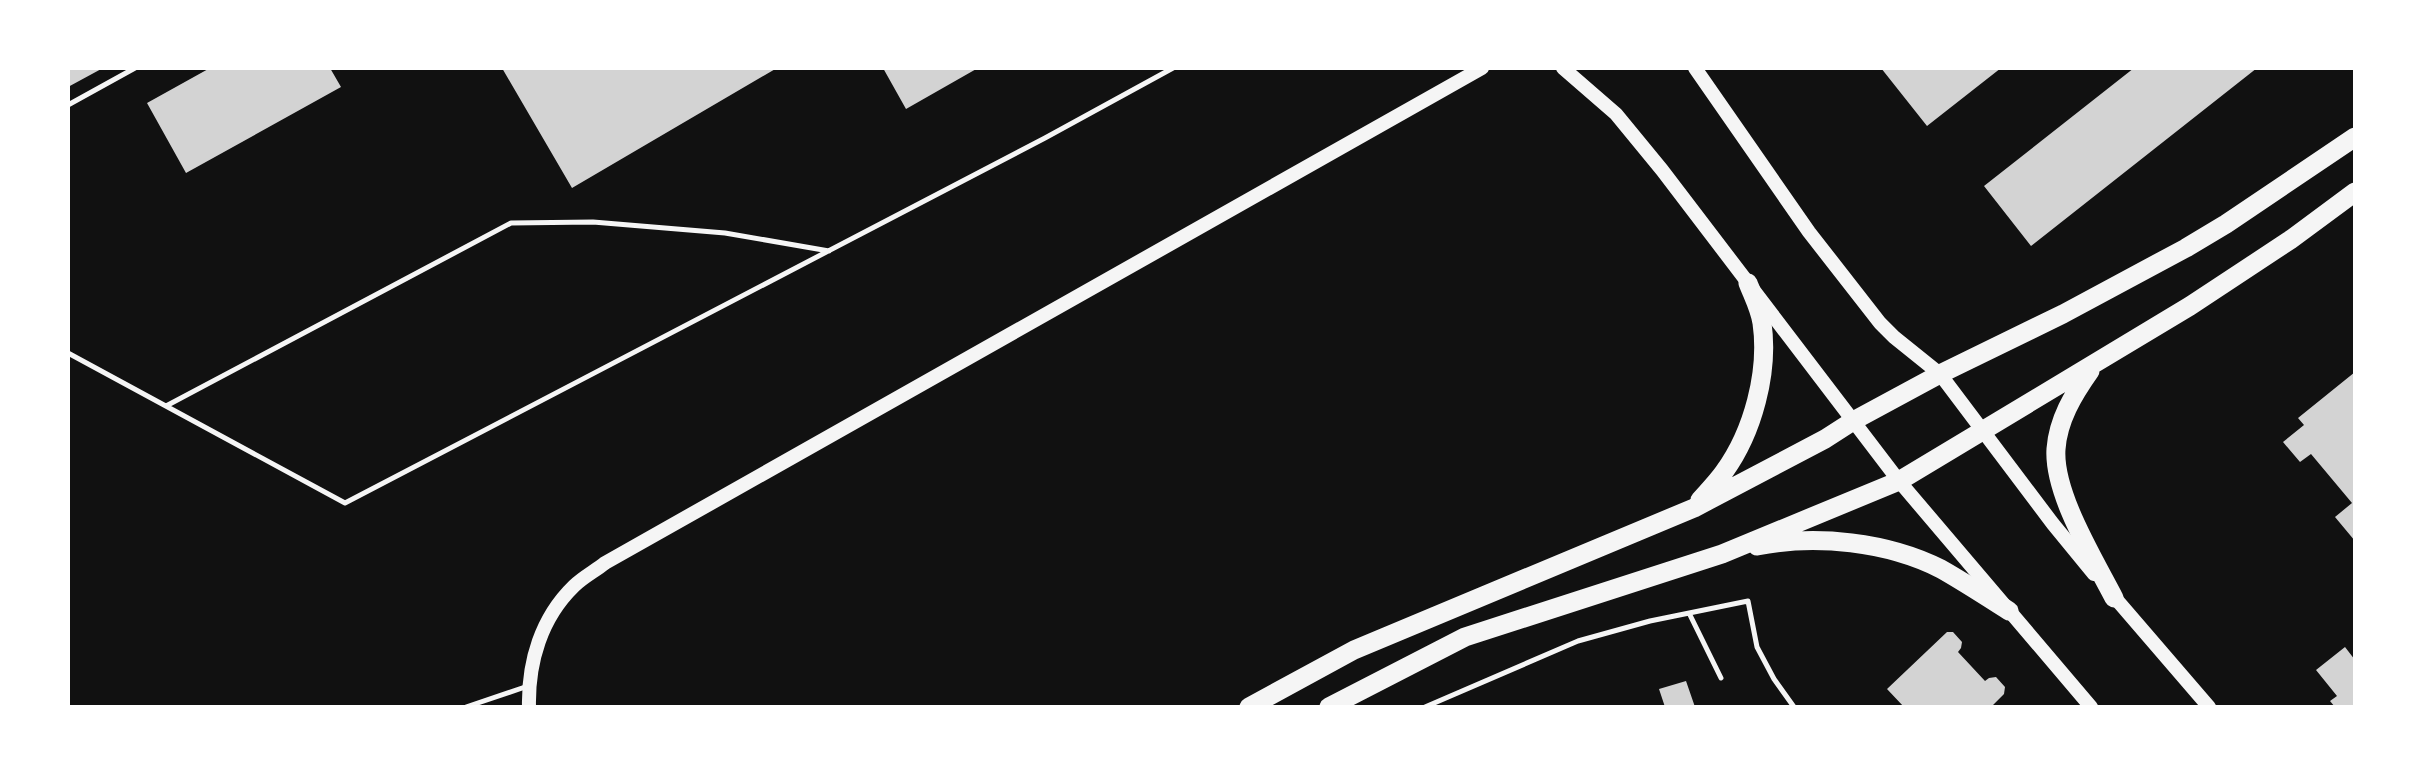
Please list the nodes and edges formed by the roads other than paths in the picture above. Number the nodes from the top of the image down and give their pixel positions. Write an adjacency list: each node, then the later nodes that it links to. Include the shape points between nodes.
1 (135, 68): 6 (lane)
2 (1173, 68): 9 (lane)
3 (1482, 68): 24 (main road, via 605,563 575,585 550,613 535,650)
4 (1563, 68): 10 (main road, via 1616,114)
5 (1698, 68): 13 (main road, via 1705,85 1809,232 1880,323)
6 (68, 105)
7 (2355, 137): 13 (highway, via 2186,248)
8 (2355, 192): 12 (highway, via 2237,276)
9 (829, 251): 14 (lane, via 725,233 593,222 511,223); 14 (lane, via 345,503)
10 (1748, 283): 15 (main road); 18 (highway, via 1762,321 1762,364 1754,404 1738,449)
11 (68, 354): 14 (lane)
12 (2094, 365): 16 (highway); 20 (highway, via 2068,406 2056,463 2068,506)
13 (1940, 374): 15 (highway); 16 (main road)
14 (166, 406)
15 (1853, 421): 17 (main road); 18 (highway)
16 (1983, 430): 17 (highway); 20 (main road)
17 (1899, 481): 19 (highway); 21 (main road)
18 (1694, 508): 27 (highway, via 1354,650)
19 (1722, 554): 21 (highway, via 1769,544 1871,546 1940,569); 28 (highway, via 1465,637)
20 (2114, 598): 32 (main road)
21 (2009, 611): 31 (main road)
22 (1690, 615): 23 (lane); 29 (lane, via 1578,641); 30 (lane, via 1748,601 1756,647)
23 (1721, 678)
24 (528, 686): 25 (lane); 26 (main road)
25 (466, 707)
26 (529, 707)
27 (1249, 707)
28 (1329, 707)
29 (1425, 707)
30 (1794, 707)
31 (2091, 707)
32 (2209, 707)

